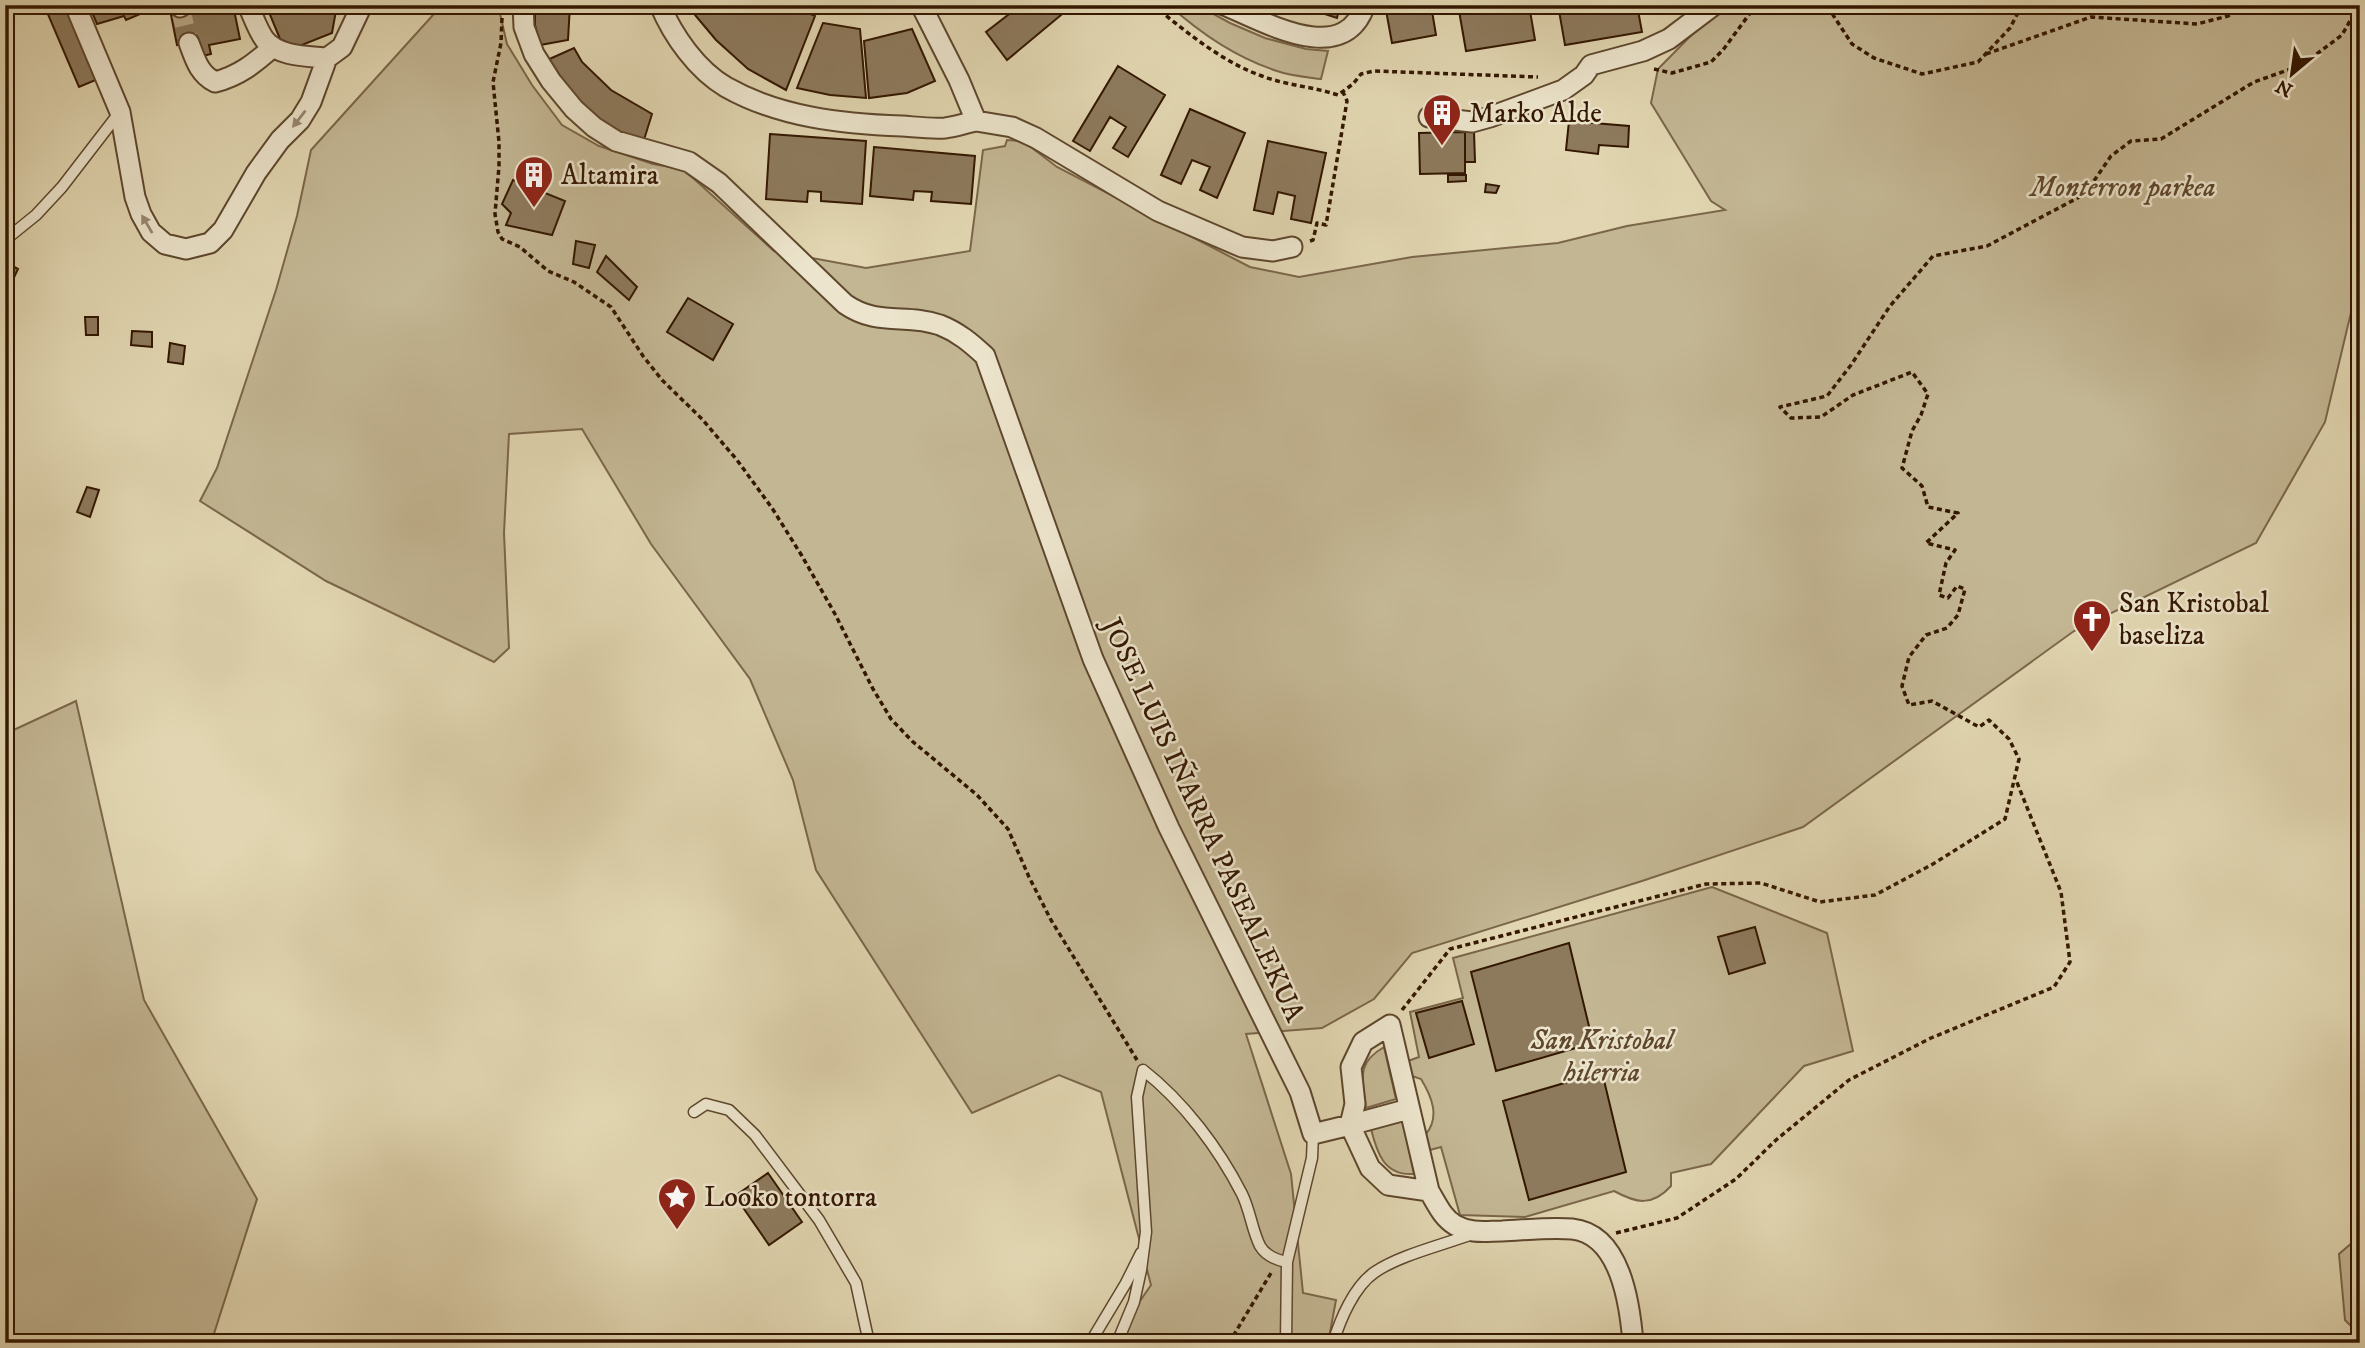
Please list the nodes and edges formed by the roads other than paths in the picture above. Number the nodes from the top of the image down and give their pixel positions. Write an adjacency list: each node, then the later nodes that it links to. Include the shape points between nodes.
1 (75, 5): 13 (street)
2 (248, 5): 11 (street)
3 (362, 5): 12 (street, via 342,47)
4 (523, 5): 21 (street, JOSE LUIS IÑARRA PASEALEKUA, via 524,27 534,54 573,109 594,127 616,141 689,162 719,183 859,314 939,325 965,338 985,356 1093,659 1169,828 1300,1092)
5 (660, 5): 15 (street, via 699,66 725,87 783,110 874,125 944,128)
6 (921, 5): 15 (street)
7 (1224, 5): 8 (street, via 1306,38 1342,33 1353,26)
8 (1365, 5)
9 (1713, 5): 14 (street, via 1660,43 1591,65 1563,90 1472,122)
10 (189, 43): 11 (street, via 198,68 215,82 247,69)
11 (273, 47): 12 (street)
12 (327, 58): 13 (street, one-way to 13, via 300,120 280,140 210,243 186,249 165,244 151,232 135,197)
13 (120, 112): 16 (lane, via 62,187)
14 (1429, 117)
15 (976, 121): 17 (street, via 1012,127 1036,138 1158,211 1242,247 1273,251)
16 (5, 240)
17 (1292, 247)
18 (1409, 1109): 20 (street); 20 (street, via 1390,1026 1363,1042 1351,1067 1355,1104); 22 (street)
19 (694, 1112): 26 (lane, via 706,1104 729,1110 755,1135 819,1220 856,1283)
20 (1350, 1125): 21 (street); 22 (street, via 1370,1168 1388,1185)
21 (1312, 1135): 25 (lane, via 1312,1158)
22 (1429, 1191): 23 (street, via 1443,1215)
23 (1477, 1233): 30 (lane, via 1393,1262 1372,1274 1346,1308); 31 (street, via 1574,1229 1602,1242 1623,1278)
24 (1144, 1246): 25 (lane, via 1138,1097 1143,1070 1181,1107 1222,1161 1241,1193 1265,1252); 27 (lane); 28 (lane, via 1134,1302)
25 (1287, 1262): 29 (lane)
26 (869, 1343)
27 (1090, 1343)
28 (1117, 1343)
29 (1286, 1343)
30 (1333, 1343)
31 (1633, 1343)

